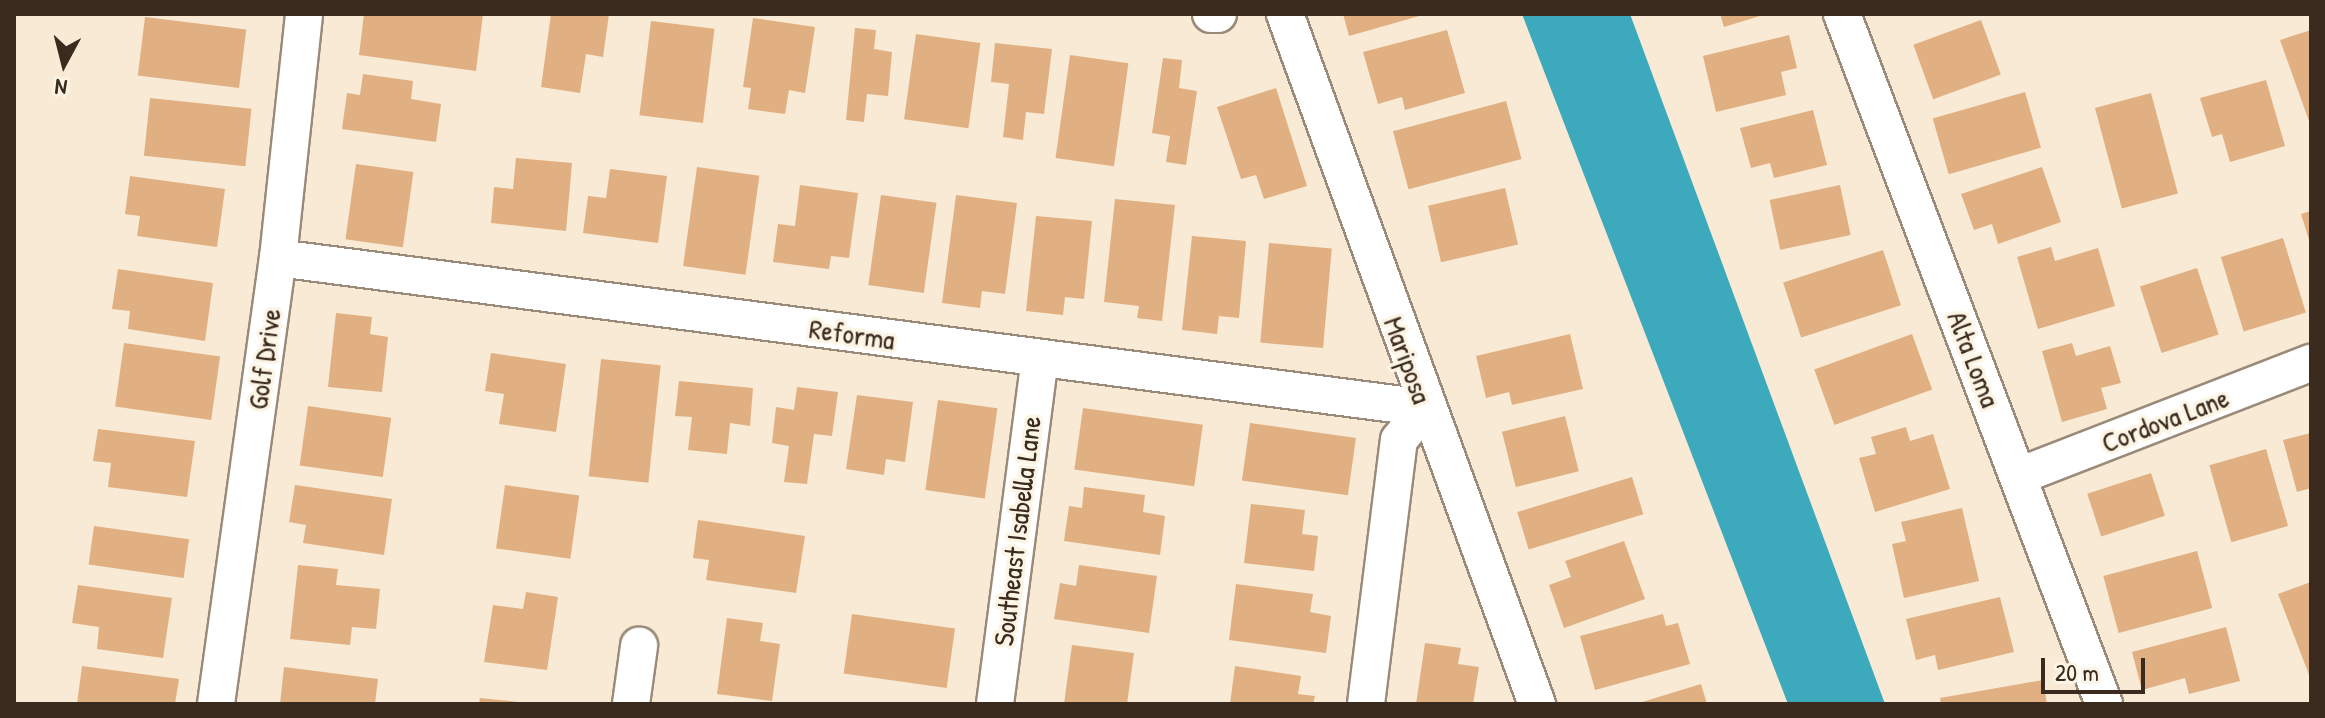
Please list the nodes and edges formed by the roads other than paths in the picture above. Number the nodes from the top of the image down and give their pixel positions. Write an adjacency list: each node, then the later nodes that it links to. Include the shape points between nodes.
1 (304, 14): 6 (street, Golf Drive)
2 (1211, 14): 3 (street)
3 (1218, 14)
4 (1285, 14): 9 (street, Mariposa)
5 (1842, 14): 10 (street, Alta Loma)
6 (278, 258): 7 (street, Reforma); 12 (street, Golf Drive)
7 (1040, 358): 9 (street, Reforma); 14 (street, Southeast Isabella Lane)
8 (2311, 363): 10 (street, Cordova Lane)
9 (1425, 408): 15 (street, via 1399,440); 16 (street, Mariposa)
10 (2019, 476): 17 (street, Alta Loma)
11 (639, 646): 13 (street)
12 (216, 704)
13 (631, 704)
14 (995, 704)
15 (1366, 704)
16 (1537, 704)
17 (2104, 704)

